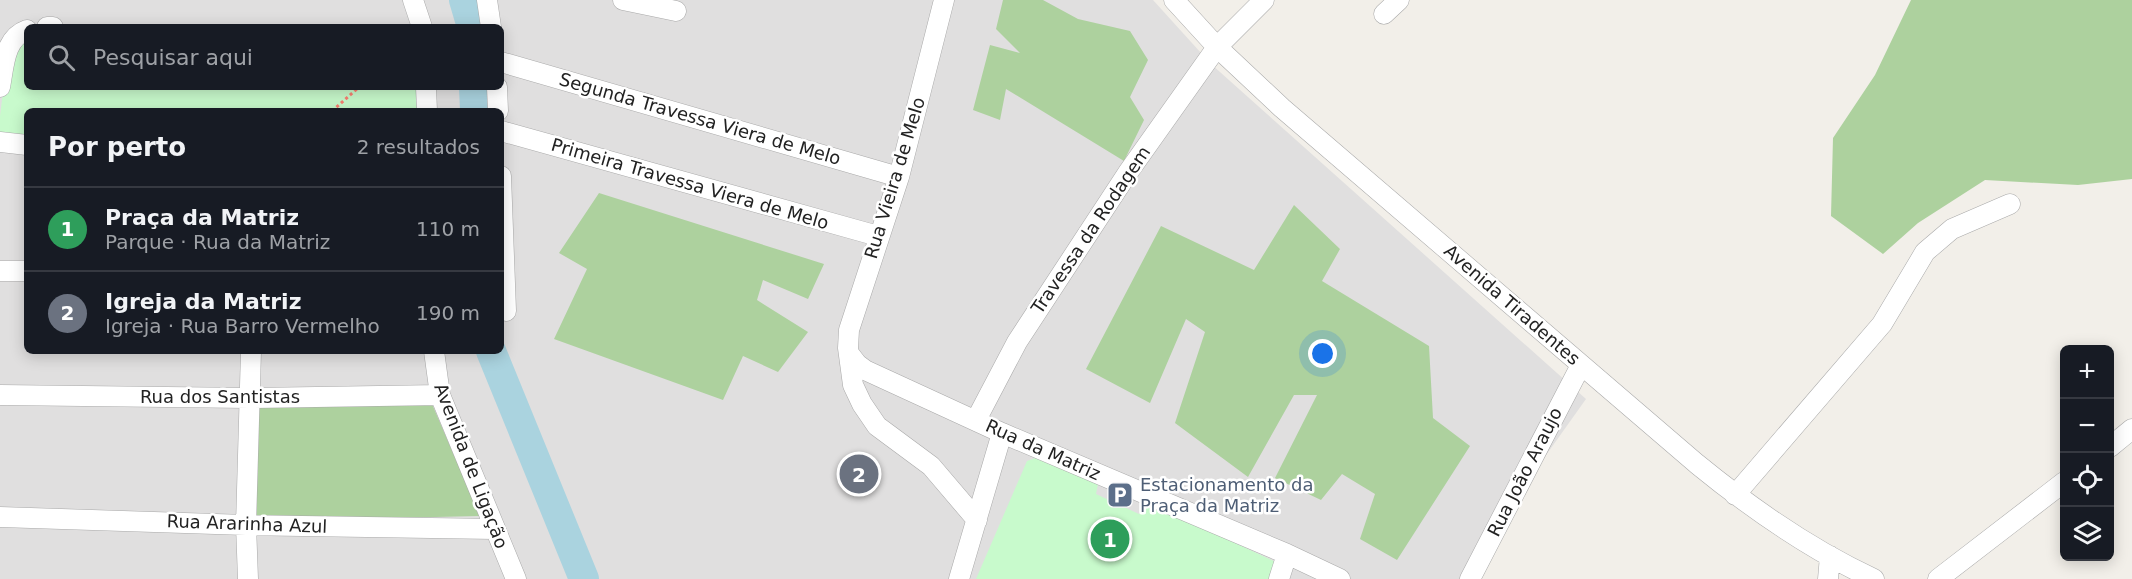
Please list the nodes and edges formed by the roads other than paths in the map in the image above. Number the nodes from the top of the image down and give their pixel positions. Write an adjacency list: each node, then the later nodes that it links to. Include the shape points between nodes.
1 (413, 0): 10 (street)
2 (487, 0): 11 (street)
3 (623, 0): 8 (street)
4 (944, 0): 23 (street, Rua Vieira de Melo)
5 (1174, 0): 13 (street, Avenida Tiradentes)
6 (1264, 0): 13 (street, Travessa da Rodagem)
7 (1399, 0): 9 (street)
8 (676, 11)
9 (1384, 14)
10 (421, 24)
11 (491, 24)
12 (24, 31): 15 (street, via 9,46)
13 (1217, 46): 33 (street, Avenida Tiradentes, via 1282,108); 37 (street, Travessa da Rodagem, via 1017,342)
14 (504, 63): 23 (street, Segunda Travessa Viera de Melo)
15 (0, 87)
16 (426, 90): 18 (street)
17 (497, 90): 19 (street)
18 (427, 108)
19 (498, 108)
20 (504, 132): 25 (street, Primeira Travessa Viera de Melo)
21 (0, 142): 22 (street)
22 (24, 144)
23 (899, 177): 25 (street, Rua Vieira de Melo)
24 (2010, 204): 42 (street, via 1952,229 1925,252 1882,324)
25 (878, 236): 32 (street, Rua Vieira de Melo, via 849,330)
26 (504, 256): 29 (street)
27 (0, 271): 28 (street)
28 (24, 271)
29 (506, 310)
30 (251, 354): 36 (street)
31 (434, 354): 35 (street, Avenida de Ligação)
32 (850, 355): 37 (street, Rua da Matriz, via 865,370); 44 (street, Rua Vieira de Melo, via 853,385 878,426 931,466)
33 (1581, 364): 42 (street, Avenida Tiradentes); 54 (street, Rua João Araujo)
34 (0, 395): 36 (street, Rua dos Santistas)
35 (440, 395): 36 (street, Rua dos Santistas); 46 (street, Avenida de Ligação)
36 (249, 398): 45 (street)
37 (976, 420): 39 (street, Rua da Matriz)
38 (2132, 429): 40 (street)
39 (1002, 433): 44 (street); 47 (street, Rua da Matriz)
40 (2114, 443)
41 (2060, 485): 57 (street)
42 (1735, 495): 48 (street, Avenida Tiradentes)
43 (0, 517): 45 (street, Rua Ararinha Azul)
44 (977, 520): 51 (street)
45 (246, 525): 46 (street, Rua Ararinha Azul); 49 (street)
46 (495, 529): 50 (street, Avenida de Ligação)
47 (1287, 554): 52 (street); 53 (street, Rua da Matriz)
48 (1830, 556): 55 (street); 56 (street, Avenida Tiradentes)
49 (248, 579)
50 (516, 579)
51 (959, 579)
52 (1279, 579)
53 (1340, 579)
54 (1470, 579)
55 (1828, 579)
56 (1874, 579)
57 (1938, 579)

